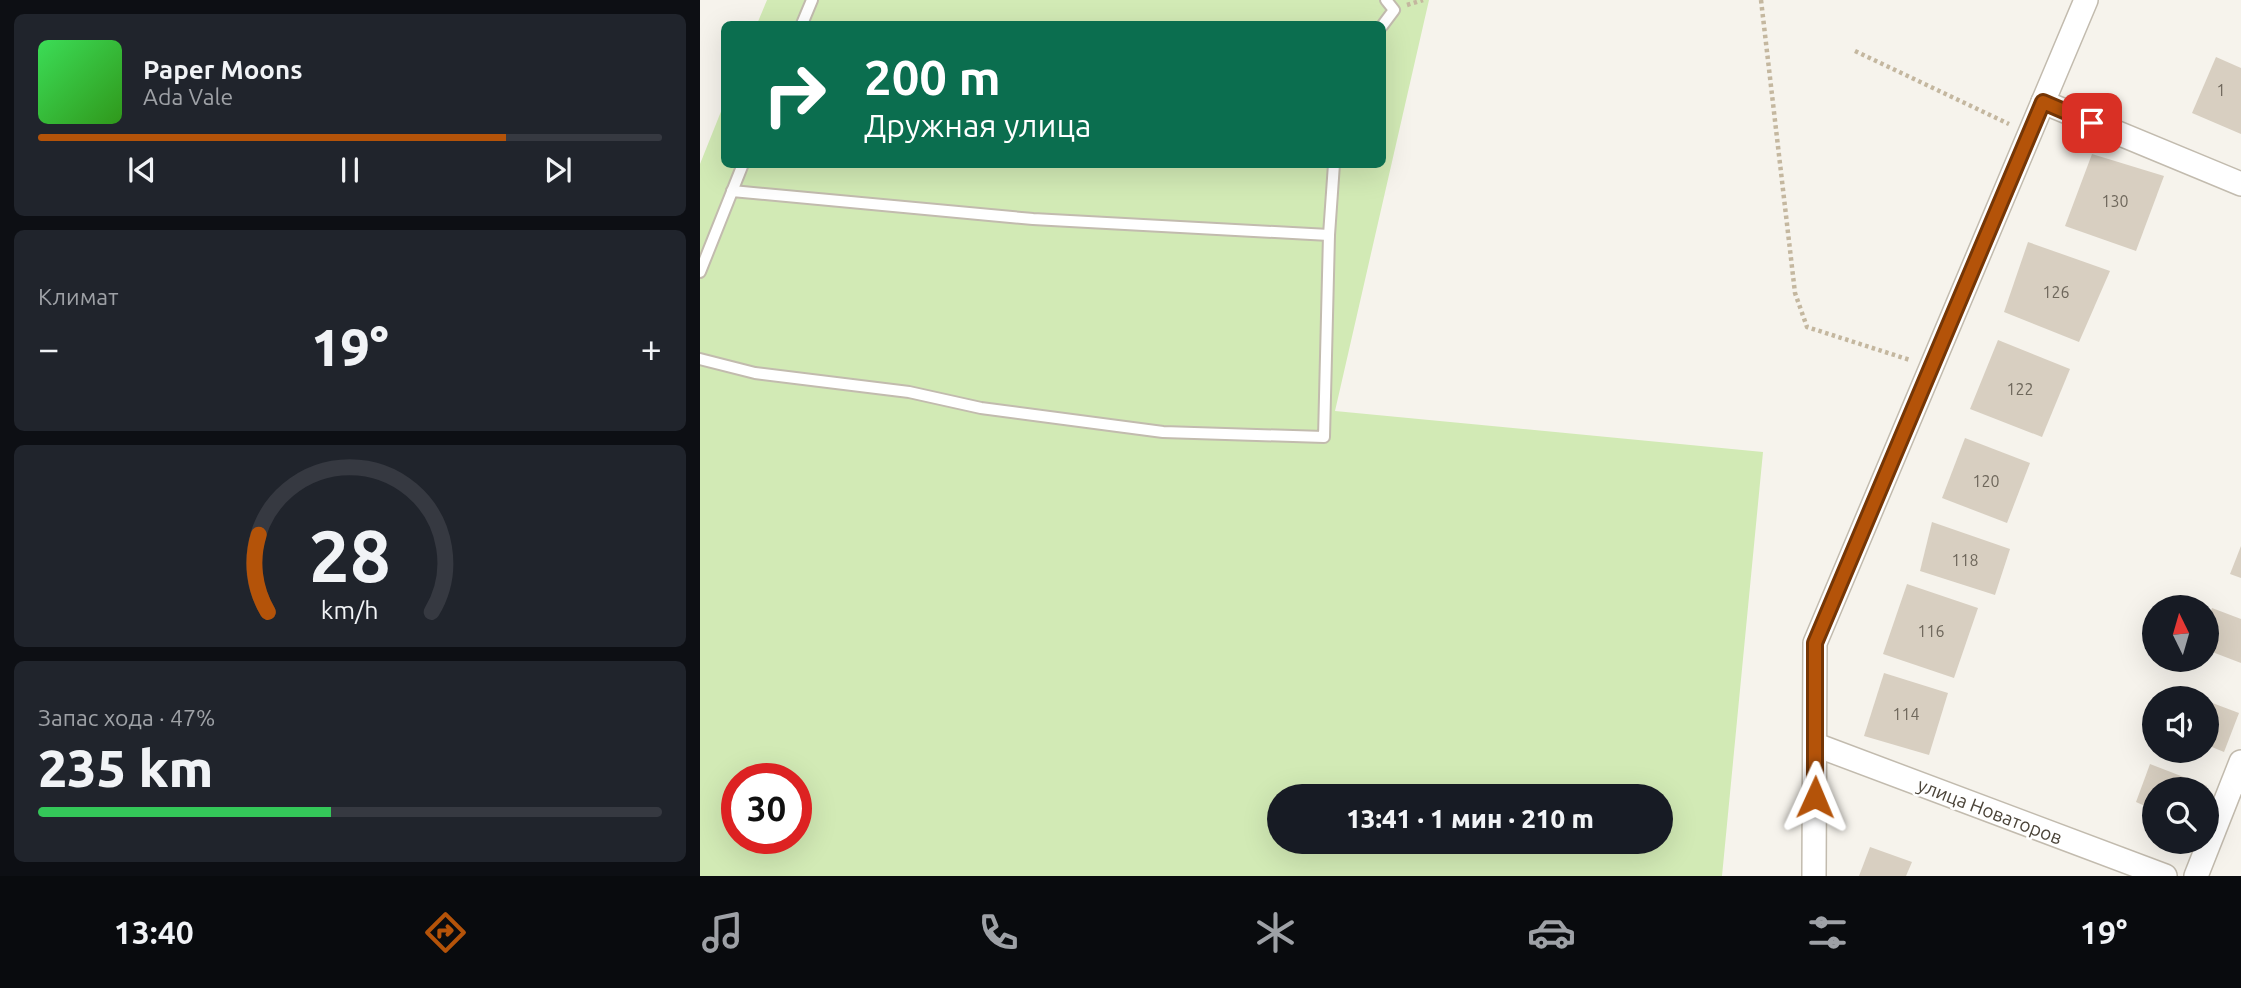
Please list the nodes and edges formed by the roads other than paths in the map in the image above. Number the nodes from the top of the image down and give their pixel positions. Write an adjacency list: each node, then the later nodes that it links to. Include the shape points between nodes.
1 (812, 0): 4 (lane)
2 (1386, 0): 5 (lane, via 1394,10)
3 (2086, 0): 6 (street)
4 (803, 21)
5 (1386, 21)
6 (2043, 102): 9 (street); 14 (street, via 1815,643)
7 (741, 168): 10 (lane)
8 (1334, 168): 11 (lane)
9 (2241, 184)
10 (732, 191): 11 (lane, via 1033,219); 12 (lane)
11 (1329, 235): 13 (lane, via 1324,437 1163,432 755,373)
12 (700, 272)
13 (700, 359)
14 (1816, 745): 16 (street); 17 (street, улица Новаторов)
15 (2241, 762): 18 (street)
16 (1814, 876)
17 (2165, 876)
18 (2196, 876)

